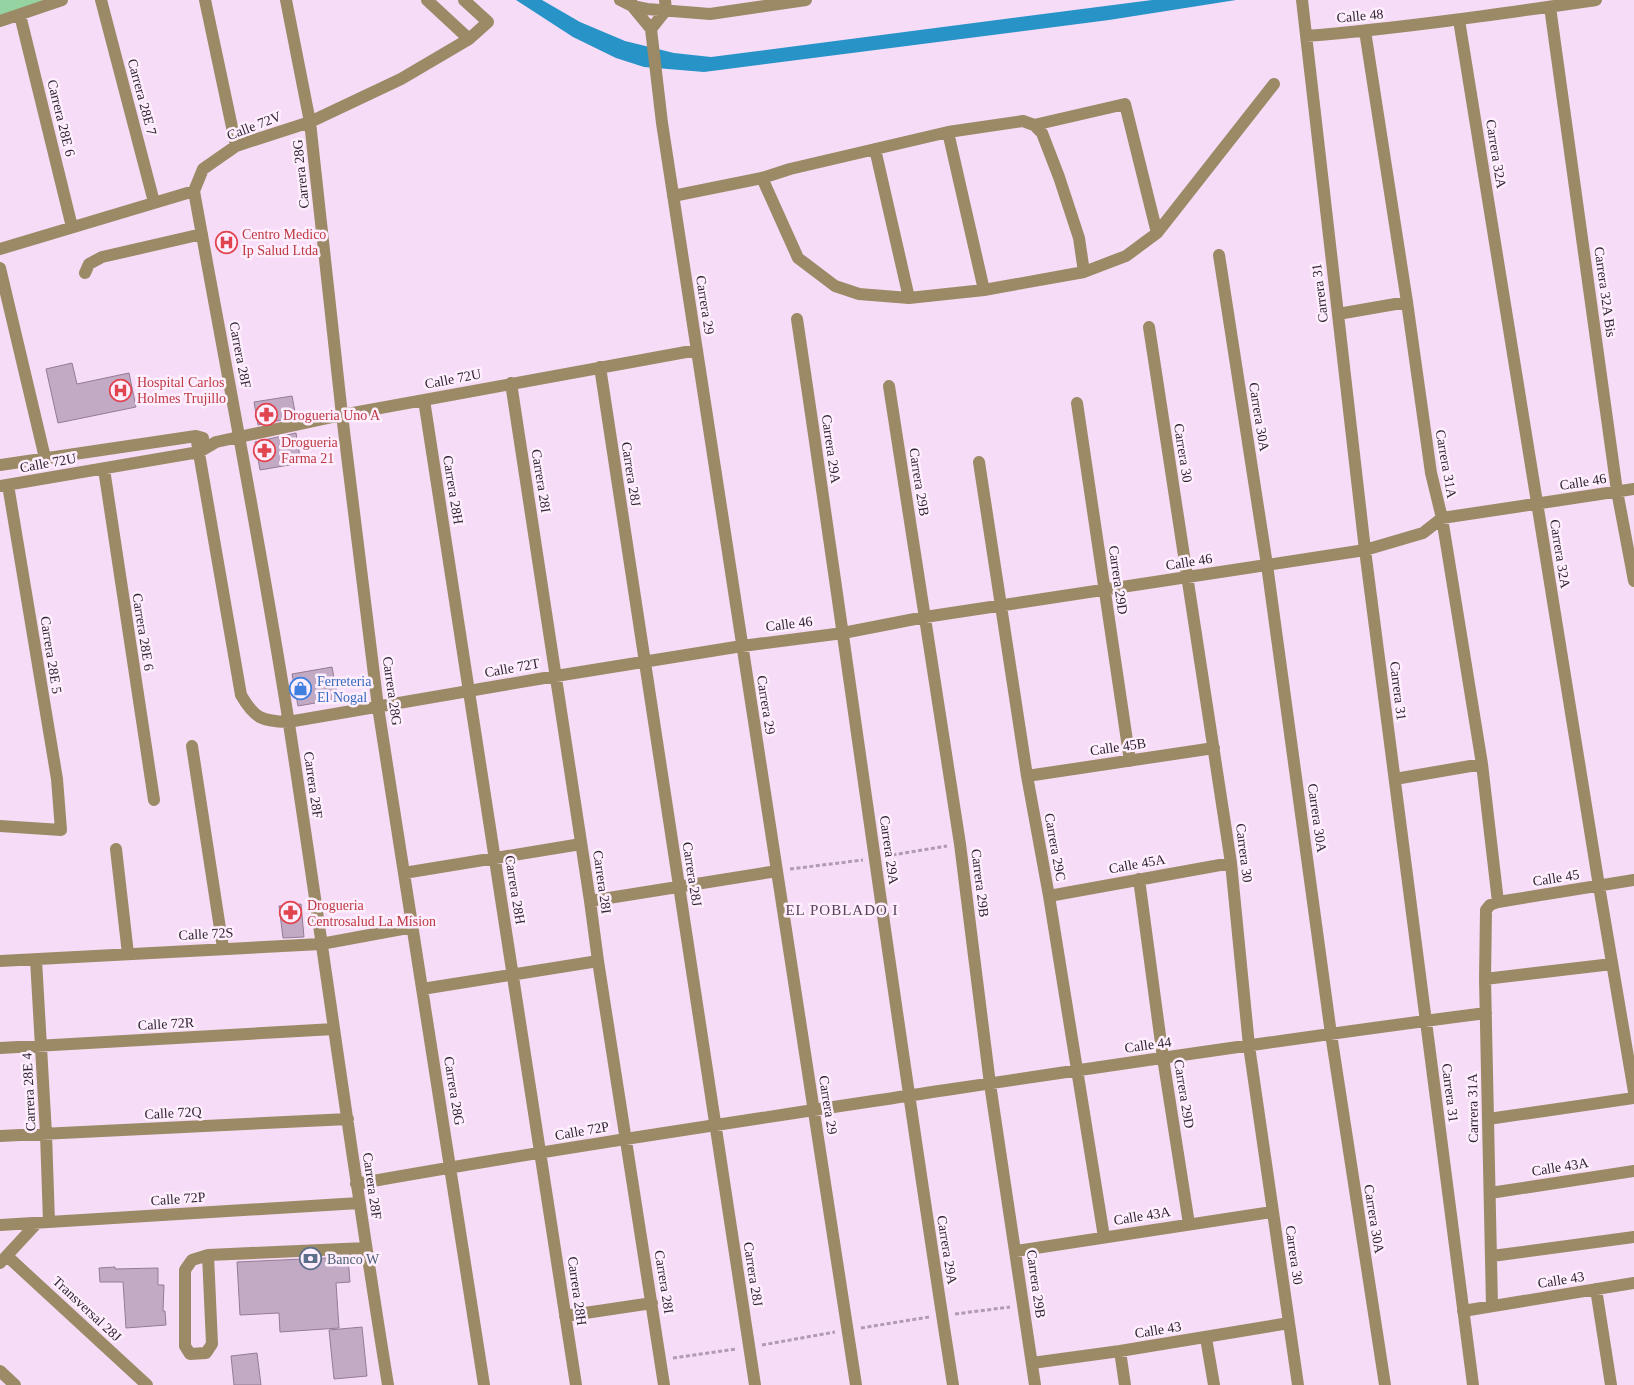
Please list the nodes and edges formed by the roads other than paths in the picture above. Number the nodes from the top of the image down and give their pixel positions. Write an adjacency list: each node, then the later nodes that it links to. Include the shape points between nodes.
1 (62, 0): 15 (street)
2 (102, 0): 31 (street, Carrera 28E 7)
3 (205, 0): 26 (street)
4 (286, 0): 23 (street, Carrera 28G)
5 (428, 0): 21 (street)
6 (464, 0): 21 (street, Calle 72V, via 488,22)
7 (806, 0): 11 (street)
8 (1302, 0): 18 (street, Carrera 31)
9 (1596, 0): 14 (street, Calle 48)
10 (627, 2): 12 (street); 20 (street)
11 (773, 2): 13 (street, via 710,14)
12 (646, 5): 13 (street)
13 (666, 5): 20 (street)
14 (1550, 7): 16 (street, Calle 48); 63 (street, Carrera 32A Bis)
15 (20, 15): 17 (street); 32 (street, Carrera 28E 6)
16 (1459, 20): 19 (street, Calle 48); 64 (street, Carrera 32A)
17 (0, 21)
18 (1305, 29): 19 (street, Calle 48); 43 (street, Carrera 31)
19 (1365, 31): 42 (street, Carrera 31A)
20 (651, 34): 30 (street, Carrera 29)
21 (469, 39): 23 (street, Calle 72V, via 401,79)
22 (1274, 84): 33 (street)
23 (310, 122): 26 (street, Calle 72V); 52 (street, Carrera 28G)
24 (1034, 125): 25 (street, via 1023,121); 33 (street, via 1125,104); 38 (street, via 1042,133 1059,177 1079,238)
25 (948, 132): 27 (street); 40 (street)
26 (236, 146): 29 (street, Calle 72V, via 203,169)
27 (875, 149): 28 (street); 41 (street)
28 (762, 178): 30 (street); 41 (street, via 798,258 834,286 859,294)
29 (194, 191): 31 (street); 34 (street, Carrera 28F)
30 (673, 196): 46 (street, Carrera 29)
31 (154, 202): 32 (street)
32 (72, 227): 35 (street)
33 (1157, 233): 38 (street, via 1126,256)
34 (202, 234): 39 (street, via 102,257 89,264); 54 (street, Carrera 28F)
35 (0, 249)
36 (1219, 255): 67 (street, Carrera 30A)
37 (0, 268): 57 (street)
38 (1084, 272): 40 (street)
39 (85, 273)
40 (984, 290): 41 (street)
41 (909, 298)
42 (1406, 302): 43 (street); 65 (street, Carrera 31A, via 1431,473)
43 (1338, 314): 66 (street, Carrera 31)
44 (797, 319): 73 (street, Carrera 29A)
45 (1149, 327): 68 (street, Carrera 30)
46 (696, 350): 47 (street, Calle 72U); 74 (street, Carrera 29)
47 (600, 368): 48 (street, Calle 72U); 75 (street, Carrera 28J)
48 (511, 383): 50 (street, Calle 72U); 76 (street, Carrera 28I)
49 (889, 386): 72 (street, Carrera 29B)
50 (424, 400): 52 (street, Calle 72U); 77 (street, Carrera 28H)
51 (1077, 403): 70 (street, Carrera 29D)
52 (342, 415): 54 (street, Calle 72U); 78 (street, Carrera 28G)
53 (196, 436): 55 (street, Calle 72U); 56 (street, Calle 72T); 57 (street, Calle 72U)
54 (240, 437): 55 (street, Calle 72U); 79 (street, Carrera 28F)
55 (216, 442): 56 (street, Calle 72U)
56 (199, 452): 60 (street, Calle 72U); 79 (street, Calle 72T, via 241,695 246,705 266,721)
57 (45, 458): 59 (street, Calle 72U)
58 (979, 462): 71 (street, Carrera 29C)
59 (0, 465)
60 (104, 469): 61 (street, Calle 72U); 86 (street, Carrera 28E 6)
61 (4, 486): 87 (street, Carrera 28E 5, via 57,779 61,830)
62 (1634, 489): 63 (street, Calle 46)
63 (1617, 491): 64 (street, Calle 46); 69 (street, Carrera 32A Bis)
64 (1537, 504): 65 (street, Calle 46); 96 (street, Carrera 32A)
65 (1442, 518): 66 (street, Calle 46, via 1423,533); 83 (street, Carrera 31A)
66 (1365, 550): 67 (street, Calle 46); 85 (street, Carrera 31)
67 (1267, 565): 68 (street, Calle 46); 116 (street, Carrera 30A)
68 (1187, 578): 70 (street, Calle 46); 81 (street, Carrera 30)
69 (1634, 581)
70 (1105, 590): 71 (street, Calle 46); 82 (street, Carrera 29D)
71 (1001, 606): 72 (street, Calle 46); 84 (street, Carrera 29C)
72 (925, 617): 73 (street, Calle 46); 122 (street, Carrera 29B, via 960,844)
73 (844, 632): 74 (street, Calle 46); 124 (street, Carrera 29A)
74 (742, 646): 75 (street, Calle 72T); 92 (street, Carrera 29)
75 (645, 662): 76 (street, Calle 72T); 97 (street, Carrera 28J)
76 (556, 676): 77 (street, Calle 72T); 88 (street, Carrera 28I)
77 (470, 691): 78 (street, Calle 72T); 90 (street, Carrera 28H)
78 (378, 707): 79 (street, Calle 72T); 93 (street, Carrera 28G)
79 (288, 722): 103 (street, Carrera 28F)
80 (192, 746): 104 (street)
81 (1214, 748): 82 (street, Calle 45B); 91 (street, Carrera 30)
82 (1130, 761): 84 (street, Calle 45B)
83 (1482, 764): 85 (street); 100 (street, Carrera 31A)
84 (1028, 776): 98 (street, Carrera 29C)
85 (1395, 779): 114 (street, Carrera 31)
86 (154, 800)
87 (0, 826)
88 (581, 844): 90 (street); 99 (street, Carrera 28I)
89 (116, 849): 105 (street)
90 (495, 859): 93 (street); 110 (street, Carrera 28H)
91 (1231, 863): 94 (street, Calle 45A); 118 (street, Carrera 30)
92 (777, 871): 97 (street); 126 (street, Carrera 29)
93 (404, 873): 102 (street, Carrera 28G)
94 (1139, 879): 98 (street, Calle 45A); 120 (street, Carrera 29D)
95 (1634, 880): 96 (street, Calle 45)
96 (1599, 886): 100 (street, Calle 45); 109 (street, Carrera 32A)
97 (679, 887): 99 (street); 129 (street, Carrera 28J)
98 (1049, 896): 121 (street, Carrera 29C)
99 (590, 901): 108 (street, Carrera 28I)
100 (1498, 902): 101 (street, Calle 45)
101 (1486, 910): 111 (street, Carrera 31A)
102 (412, 928): 103 (street, Calle 72S); 112 (street, Carrera 28G)
103 (321, 944): 104 (street, Calle 72S); 115 (street, Carrera 28F)
104 (223, 948): 105 (street, Calle 72S)
105 (128, 954): 106 (street, Calle 72S)
106 (36, 960): 107 (street, Calle 72S); 117 (street, Carrera 28E 4)
107 (0, 961)
108 (598, 961): 110 (street); 132 (street, Carrera 28I)
109 (1612, 964): 111 (street); 123 (street, Carrera 32A)
110 (513, 974): 112 (street); 133 (street, Carrera 28H)
111 (1485, 979): 113 (street, Carrera 31A)
112 (422, 989): 134 (street, Carrera 28G)
113 (1486, 1012): 114 (street, Calle 44); 128 (street, Carrera 31A)
114 (1426, 1020): 116 (street, Calle 44); 154 (street, Carrera 31)
115 (334, 1029): 117 (street, Calle 72R); 127 (street, Carrera 28F)
116 (1331, 1034): 118 (street, Calle 44); 174 (street, Carrera 30A)
117 (42, 1046): 119 (street, Calle 72R); 130 (street, Carrera 28E 4)
118 (1249, 1046): 120 (street, Calle 44); 139 (street, Carrera 30)
119 (0, 1048)
120 (1163, 1058): 121 (street, Calle 44); 141 (street, Carrera 29D)
121 (1077, 1071): 122 (street, Calle 44); 143 (street, Carrera 29C)
122 (990, 1084): 124 (street, Calle 44); 146 (street, Carrera 29B)
123 (1634, 1092)
124 (908, 1096): 126 (street, Calle 44); 169 (street, Carrera 29A)
125 (1634, 1098): 128 (street)
126 (814, 1110): 129 (street, Calle 72P); 168 (street, Carrera 29)
127 (348, 1119): 130 (street, Calle 72Q); 136 (street, Carrera 28F)
128 (1488, 1119): 137 (street, Carrera 31A)
129 (716, 1125): 132 (street, Calle 72P); 167 (street, Carrera 28J)
130 (46, 1134): 131 (street, Calle 72Q); 140 (street, Carrera 28E 4)
131 (0, 1136)
132 (626, 1139): 133 (street, Calle 72P); 152 (street, Carrera 28I)
133 (541, 1154): 134 (street, Calle 72P); 155 (street, Carrera 28H)
134 (450, 1167): 136 (street, Calle 72P); 164 (street, Carrera 28G)
135 (1634, 1171): 137 (street, Calle 43A)
136 (356, 1184): 138 (street, Carrera 28F)
137 (1490, 1193): 148 (street, Carrera 31A)
138 (359, 1202): 140 (street, Calle 72P); 145 (street, Carrera 28F)
139 (1272, 1212): 141 (street, Calle 43A); 156 (street, Carrera 30)
140 (43, 1223): 142 (street, Calle 72P); 149 (street)
141 (1189, 1224): 143 (street, Calle 43A)
142 (0, 1225)
143 (1104, 1237): 146 (street, Calle 43A)
144 (1634, 1237): 148 (street)
145 (366, 1248): 147 (street); 163 (street, Carrera 28F)
146 (1016, 1251): 159 (street, Carrera 29B)
147 (208, 1255): 147 (street, via 192,1260 184,1270 185,1346 190,1354 206,1353 212,1344)
148 (1492, 1256): 153 (street, Carrera 31A)
149 (3, 1260): 162 (street, Transversal 28J)
150 (1634, 1283): 151 (street, Calle 43)
151 (1596, 1289): 153 (street, Calle 43); 176 (street)
152 (652, 1303): 155 (street); 166 (street, Carrera 28I)
153 (1492, 1306): 154 (street, Calle 43)
154 (1463, 1311): 175 (street, Carrera 31)
155 (566, 1316): 165 (street, Carrera 28H)
156 (1288, 1323): 157 (street, Calle 43); 173 (street, Carrera 30)
157 (1206, 1338): 158 (street, Calle 43); 172 (street)
158 (1120, 1352): 159 (street, Calle 43); 171 (street)
159 (1032, 1363): 170 (street, Carrera 29B)
160 (0, 1371): 161 (street)
161 (15, 1385)
162 (147, 1385)
163 (388, 1385)
164 (484, 1385)
165 (576, 1385)
166 (664, 1385)
167 (755, 1385)
168 (856, 1385)
169 (953, 1385)
170 (1035, 1385)
171 (1126, 1385)
172 (1214, 1385)
173 (1298, 1385)
174 (1384, 1385)
175 (1473, 1385)
176 (1611, 1385)

